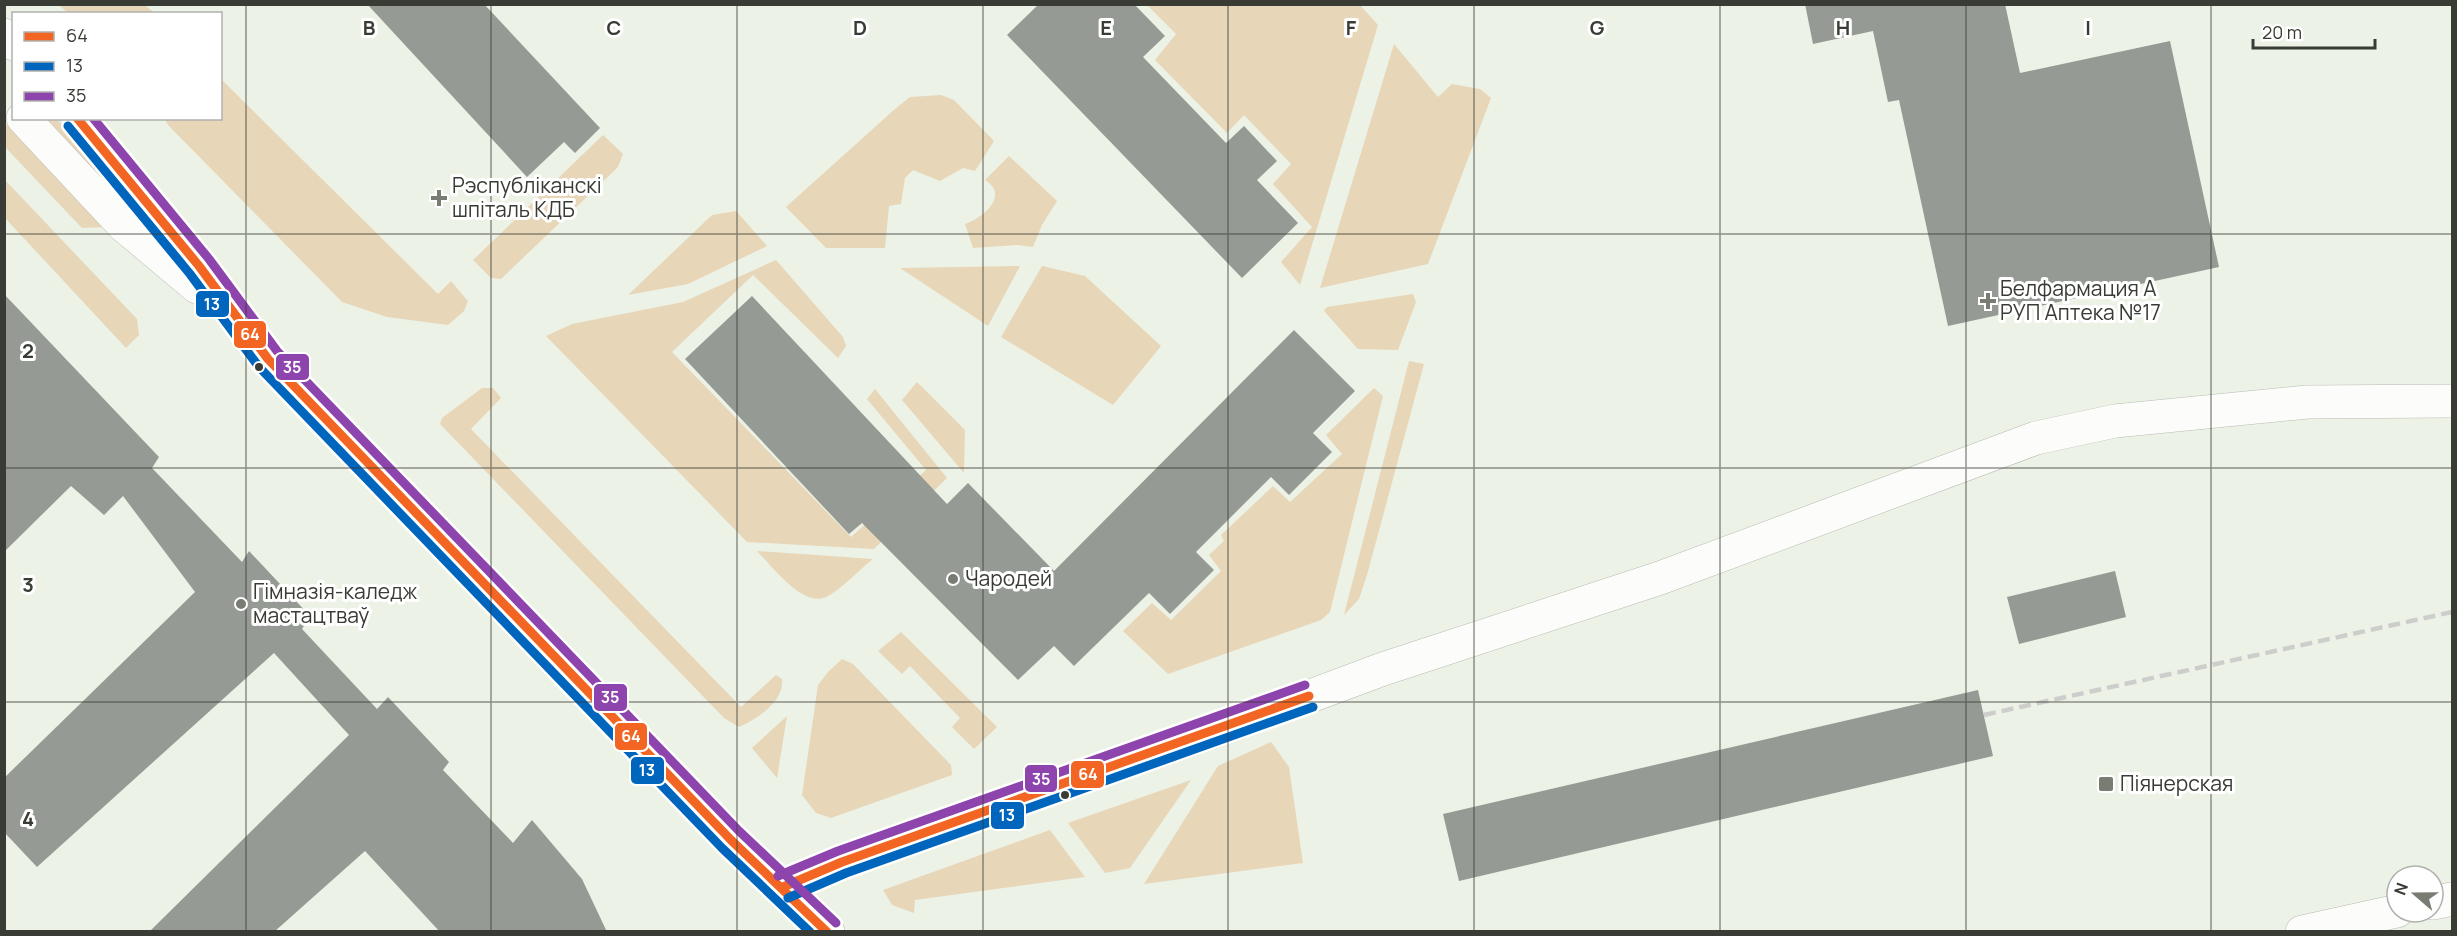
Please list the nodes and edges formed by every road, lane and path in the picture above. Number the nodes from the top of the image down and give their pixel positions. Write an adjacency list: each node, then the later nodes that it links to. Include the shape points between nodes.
1 (25, 120): 3 (street, via 123,225)
2 (79, 120): 3 (street)
3 (247, 328): 5 (street, via 268,359 364,462 731,840)
4 (2452, 401): 5 (street, via 2307,402 2115,421 2036,438 1660,578 1383,669 842,862)
5 (783, 887): 7 (street)
6 (2385, 914): 8 (street)
7 (828, 932)
8 (2302, 932)

